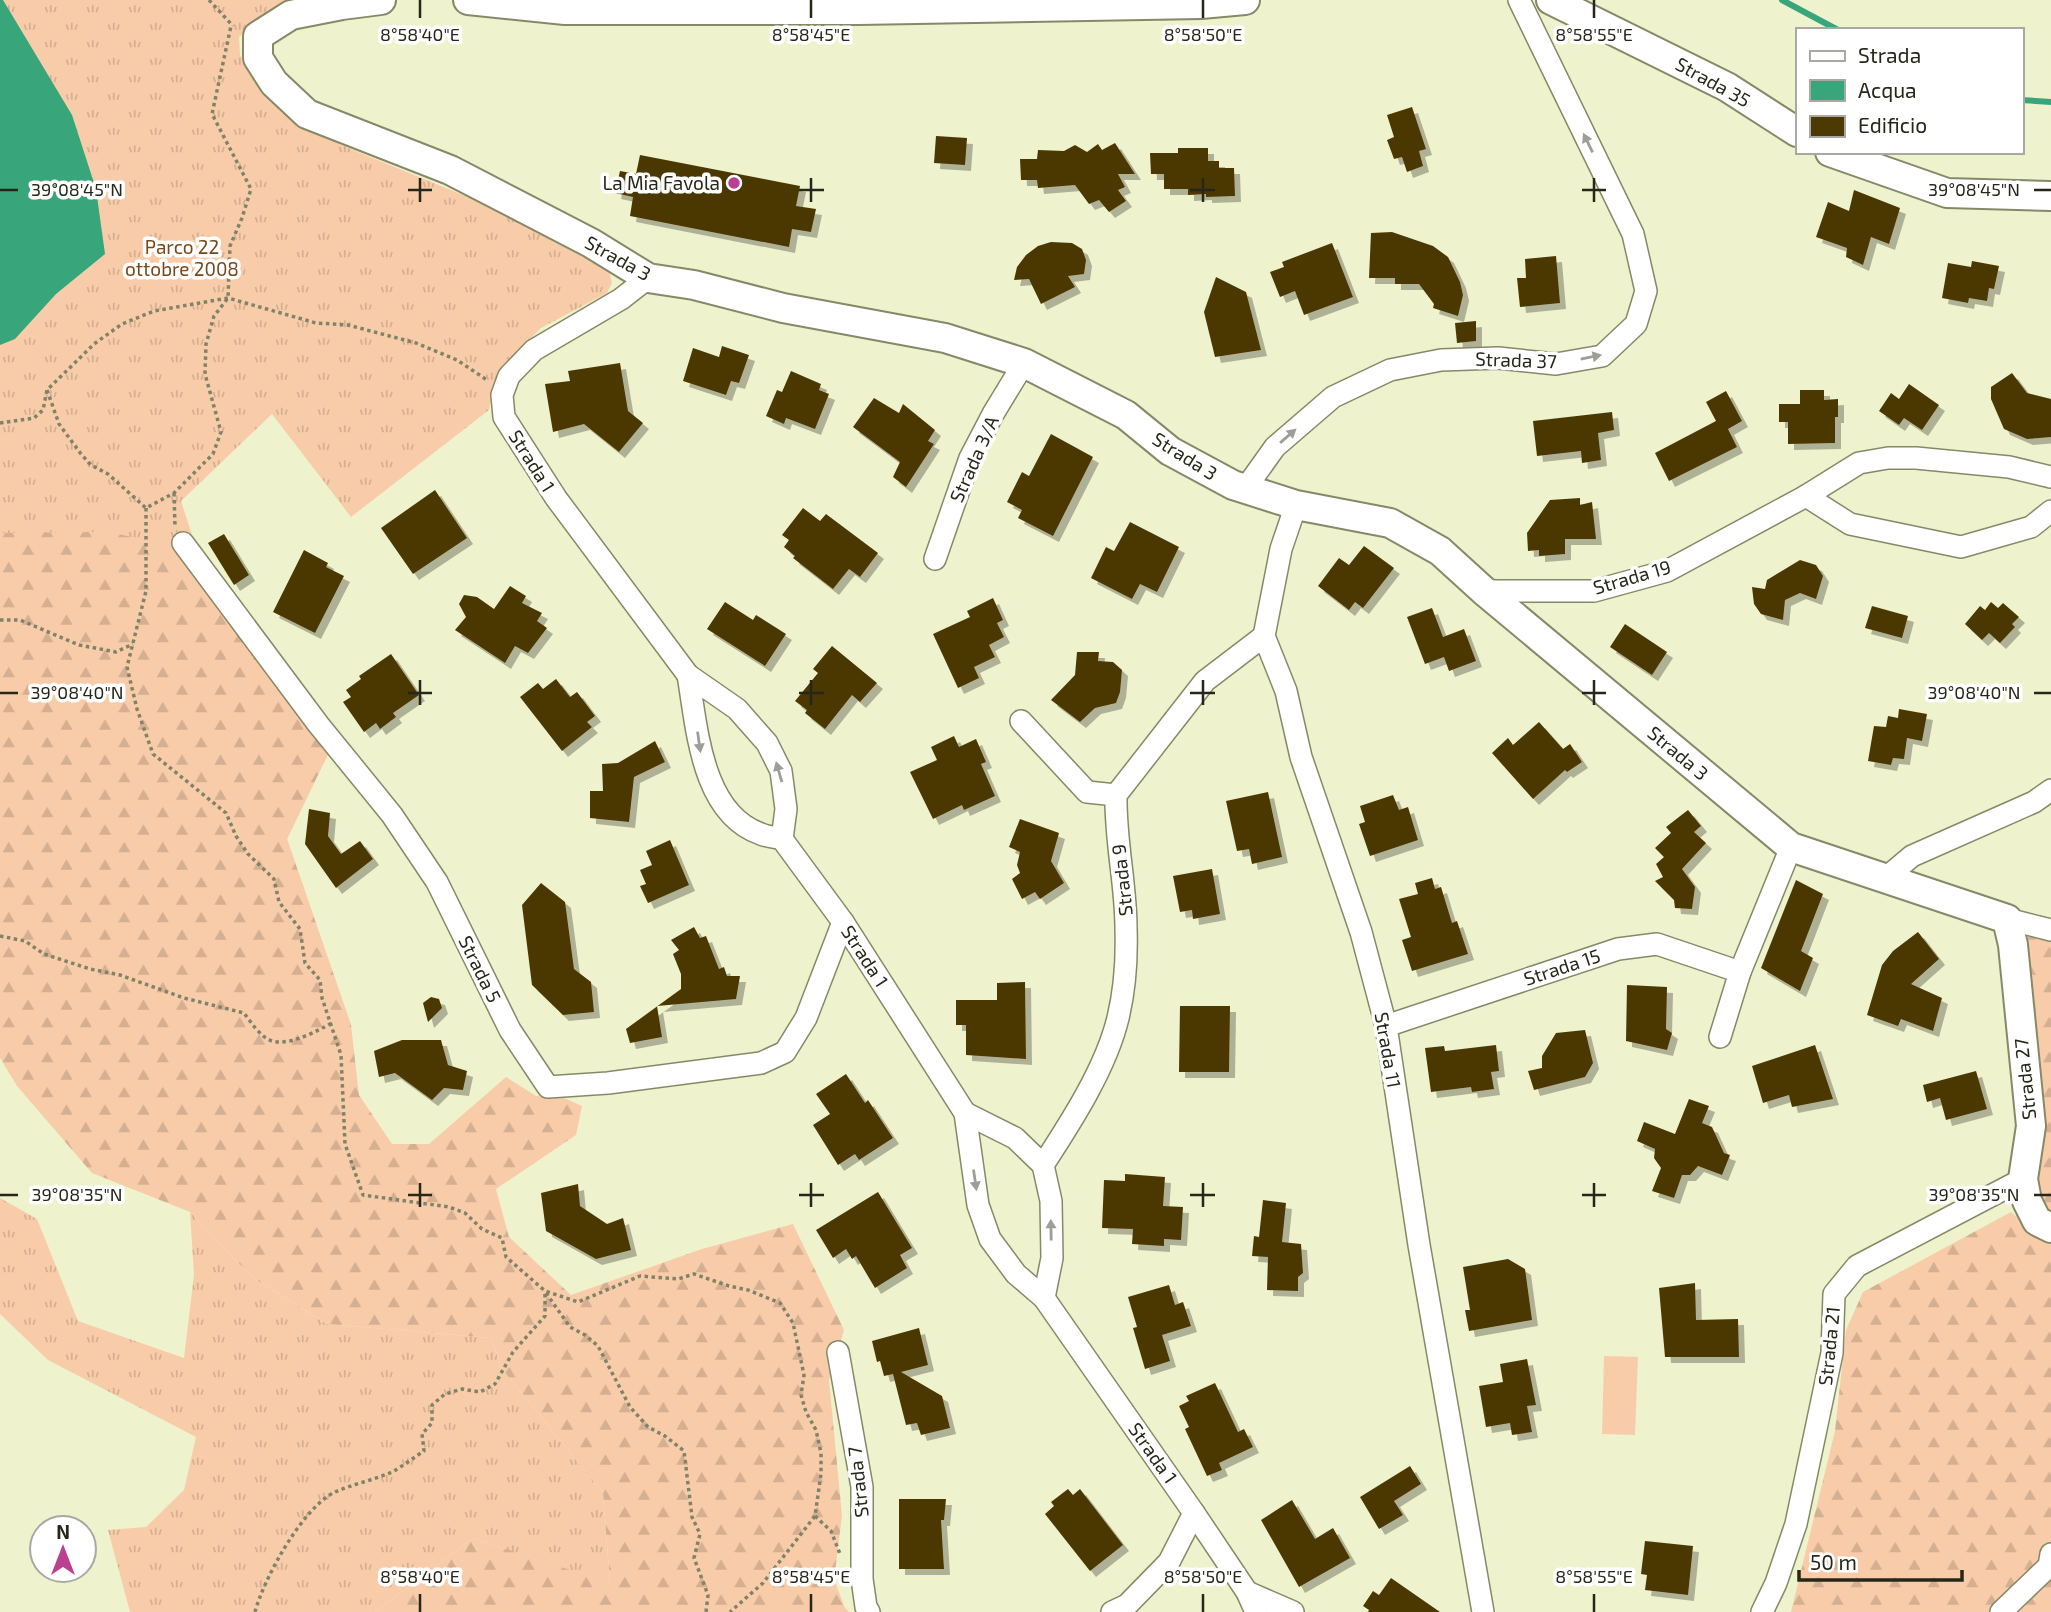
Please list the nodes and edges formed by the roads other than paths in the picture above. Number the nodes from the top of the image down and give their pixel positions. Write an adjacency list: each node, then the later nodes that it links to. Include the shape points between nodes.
1 (381, 0): 9 (street, Strada 3, via 291,15 258,36 258,58 274,83 307,114 450,170)
2 (468, 0): 3 (street, via 565,10 859,10)
3 (1245, 0)
4 (1519, 0): 12 (street, Strada 37, one-way to 4, via 1275,447 1333,397 1390,370 1441,359 1556,363 1602,356 1636,324 1646,291 1633,234)
5 (1551, 0): 6 (street, Strada 35, via 1727,87)
6 (1796, 131)
7 (1836, 154): 8 (street, via 1947,193)
8 (2051, 196)
9 (648, 278): 10 (street, Strada 3, via 945,338); 20 (street, Strada 1, via 534,351 509,376 502,395 504,417 556,498)
10 (1024, 363): 12 (street, Strada 3, via 1126,415 1170,452); 17 (street, Strada 3/A, via 970,458)
11 (2051, 477): 13 (street, Strada 19, via 2009,467 1888,458 1859,463)
12 (1245, 489): 14 (street, Strada 3)
13 (1806, 496): 15 (street, via 1850,524 1961,547 2031,527); 18 (street, Strada 19, via 1667,571 1594,591)
14 (1296, 505): 18 (street, Strada 3, via 1390,523 1440,551); 19 (street, via 1280,549)
15 (2051, 511)
16 (183, 543): 28 (street, Strada 5, via 318,724 393,815 437,882 510,1030 548,1087 761,1063 785,1052 806,1018)
17 (935, 559)
18 (1484, 591): 25 (street, Strada 3)
19 (1264, 636): 23 (street, via 1205,681); 31 (street, Strada 11, via 1286,691 1301,757 1361,932)
20 (688, 675): 24 (street, Strada 1, one-way to 20, via 786,809 781,771 767,743 737,709); 24 (street, Strada 1, one-way to 24, via 700,753 710,783 736,819 759,834)
21 (1021, 721): 23 (street, via 1087,792)
22 (2051, 790): 26 (street, via 2034,802 1912,856)
23 (1116, 795): 34 (street, Strada 9, via 1126,926 1118,1020 1099,1067)
24 (782, 839): 28 (street, Strada 1)
25 (1791, 847): 26 (street, Strada 3); 30 (street)
26 (1887, 877): 27 (street, Strada 3)
27 (2007, 919): 29 (street, Strada 3); 35 (street, Strada 27, via 2031,1126)
28 (843, 922): 33 (street, Strada 1)
29 (2051, 930)
30 (1740, 972): 31 (street, Strada 15, via 1657,944 1618,948); 32 (street)
31 (1386, 1026): 46 (street, Strada 11)
32 (1720, 1037)
33 (965, 1113): 34 (street, via 1015,1138); 37 (street, Strada 1, one-way to 37, via 978,1205 990,1239 1016,1274)
34 (1043, 1165): 37 (street, one-way to 34, via 1052,1258 1051,1202)
35 (2023, 1179): 36 (street, Strada 27, via 2037,1221); 47 (street, Strada 21, via 1857,1266 1835,1294 1832,1353 1796,1524)
36 (2051, 1228)
37 (1044, 1298): 39 (street, Strada 1)
38 (838, 1352): 42 (street, Strada 7, via 862,1487 862,1579)
39 (1194, 1513): 41 (street, Strada 1); 43 (street, via 1169,1562 1127,1605)
40 (2051, 1554): 48 (street, via 2049,1566)
41 (1247, 1592): 44 (street, Strada 1); 45 (street)
42 (869, 1612)
43 (1112, 1612)
44 (1256, 1612)
45 (1293, 1612)
46 (1483, 1612)
47 (1762, 1612)
48 (2001, 1612)

